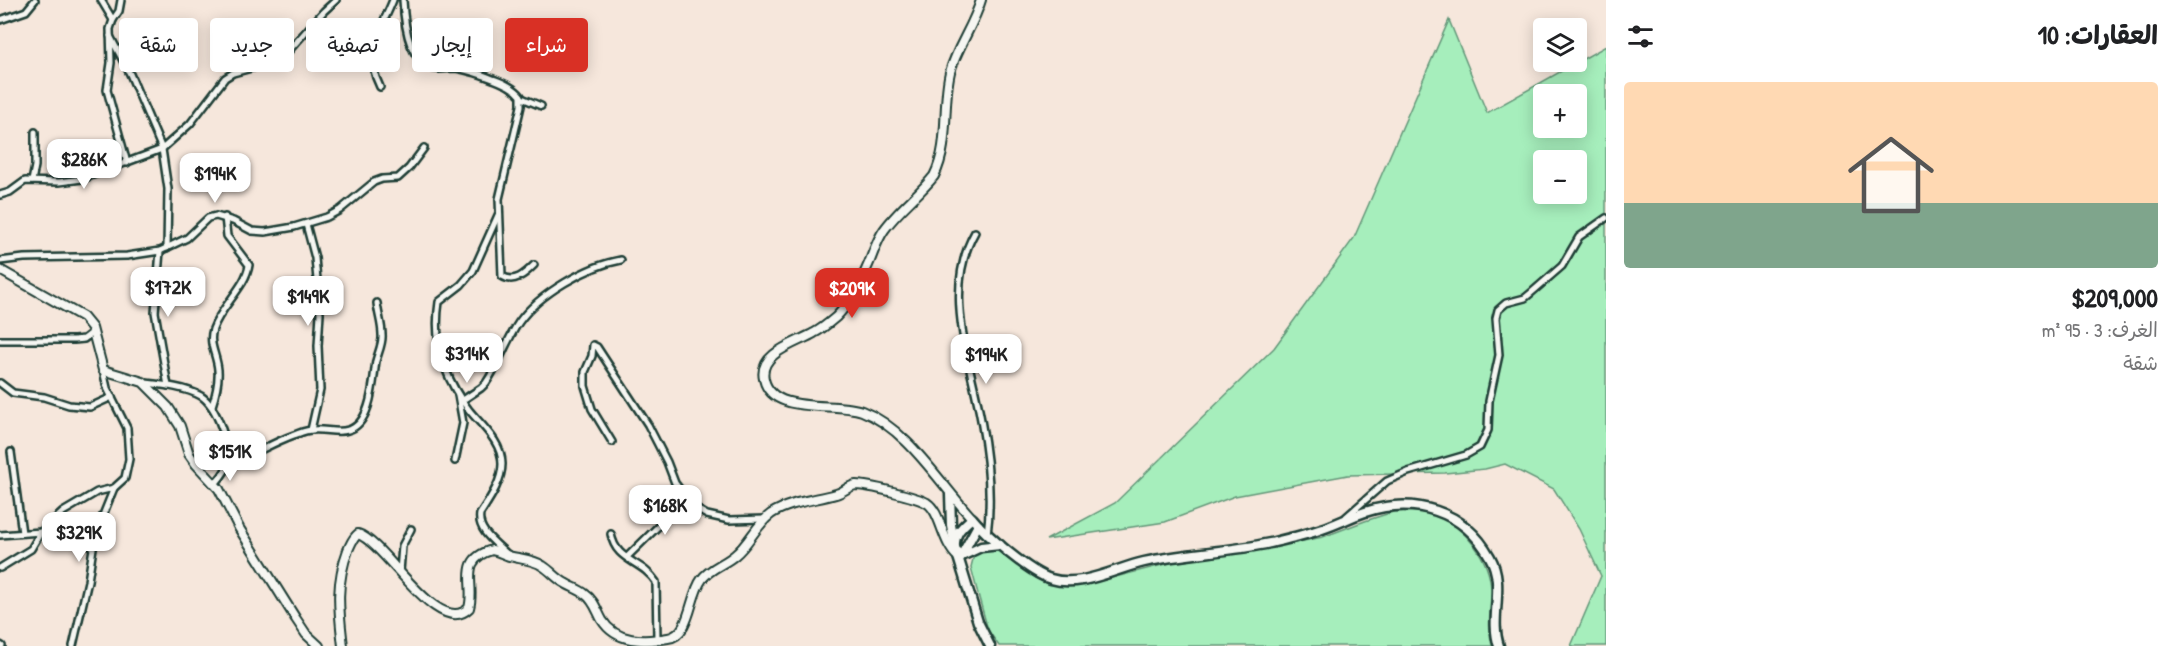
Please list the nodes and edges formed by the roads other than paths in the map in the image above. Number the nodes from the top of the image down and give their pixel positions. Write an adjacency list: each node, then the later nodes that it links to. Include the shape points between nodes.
1 (35, 0): 8 (street, via 26,11)
2 (101, 0): 9 (street)
3 (121, 0): 9 (street)
4 (336, 0): 16 (street, via 285,55 225,78 190,124)
5 (393, 0): 11 (street, via 371,54)
6 (403, 0): 12 (street, via 409,38 426,66 477,72 510,86)
7 (981, 0): 49 (street, via 951,68 939,168 885,229 856,291 842,310 815,333 779,351 768,361 764,374 770,392 782,400 841,406 880,420 911,447)
8 (0, 20)
9 (113, 20): 10 (street)
10 (110, 36): 16 (street); 17 (street, via 107,90)
11 (380, 87)
12 (522, 98): 13 (street); 20 (street)
13 (542, 106)
14 (35, 132): 18 (street)
15 (424, 148): 23 (street, via 398,178 374,182 340,210)
16 (162, 149): 17 (street); 25 (street, via 168,189)
17 (127, 163): 18 (street, via 82,179)
18 (32, 181): 19 (street)
19 (0, 195)
20 (499, 213): 29 (street, via 502,277 516,278); 38 (street, via 473,271 439,302 438,348)
21 (225, 218): 23 (street, via 260,232); 25 (street, via 208,218 188,238); 41 (street, via 226,236 249,265 213,329 218,376)
22 (1606, 218): 52 (street, via 1579,237 1562,266 1531,293 1498,310 1499,355 1488,430 1480,447 1387,481)
23 (306, 224): 42 (street, via 315,258 320,313 320,390)
24 (975, 232): 59 (street, via 963,259 960,311 985,447 990,511)
25 (167, 248): 26 (street)
26 (160, 251): 28 (street); 37 (street, via 155,312)
27 (621, 260): 40 (street, via 572,278 532,306 486,383)
28 (0, 261)
29 (534, 265)
30 (0, 270): 32 (street, via 74,311)
31 (377, 303): 42 (street, via 383,338 365,412 349,430)
32 (93, 333): 33 (street, via 74,340); 34 (street)
33 (0, 340)
34 (103, 370): 35 (street); 39 (street)
35 (143, 382): 37 (street); 47 (street, via 172,412 192,459)
36 (0, 383): 39 (street, via 13,393 69,405 90,407)
37 (168, 386): 41 (street, via 203,397)
38 (457, 390): 40 (street); 45 (street, via 463,423)
39 (112, 397): 48 (street, via 127,428 129,450 125,478)
40 (463, 400): 62 (street, via 500,450 499,478 479,521 485,533)
41 (212, 406): 46 (street, via 227,448)
42 (311, 430): 46 (street)
43 (612, 442): 50 (street, via 592,408 585,386 593,345 644,418)
44 (11, 452): 56 (street)
45 (455, 461)
46 (228, 464): 47 (street)
47 (214, 484): 69 (street, via 296,620)
48 (114, 488): 55 (street, via 97,492 63,512); 68 (street, via 95,535)
49 (950, 494): 53 (street); 60 (main road)
50 (686, 500): 51 (street, via 699,511 719,518); 63 (street)
51 (765, 519): 64 (street, via 777,510 849,487 865,486 912,497 931,506 949,548); 67 (street, via 737,554 700,580 679,634)
52 (1342, 520): 61 (main road, via 1267,544 1142,563 1072,581 1049,579); 72 (main road, via 1398,506 1436,509 1454,517 1472,532 1496,571)
53 (975, 521): 59 (main road); 60 (main road, via 958,532); 64 (main road)
54 (411, 529): 66 (street, via 402,546)
55 (41, 532): 56 (street); 65 (street, via 26,554)
56 (22, 533): 58 (street)
57 (611, 534): 63 (street, via 614,547)
58 (0, 535)
59 (987, 535): 61 (main road)
60 (955, 544): 64 (main road)
61 (1000, 545): 64 (main road, via 981,547)
62 (508, 555): 66 (street, via 492,550 471,565 470,604 461,614 448,614 433,606); 67 (street, via 538,563 586,595 615,634 630,639)
63 (627, 557): 67 (street, via 656,582)
64 (961, 558): 71 (main road, via 978,622)
65 (0, 568)
66 (400, 572): 70 (street, via 364,537 358,534 353,538 338,591)
67 (657, 639)
68 (73, 646)
69 (320, 646)
70 (343, 646)
71 (990, 646)
72 (1499, 646)

